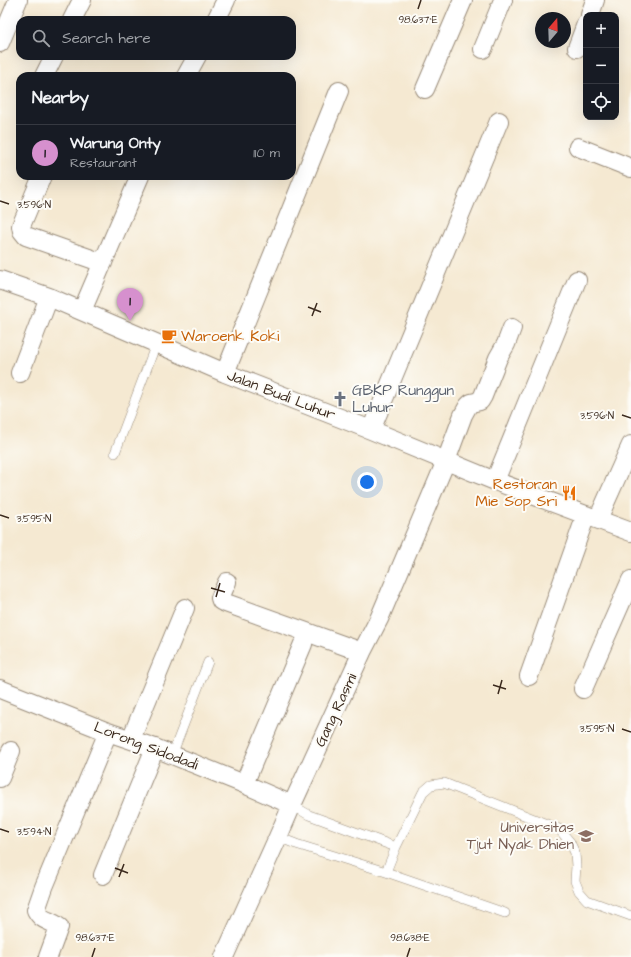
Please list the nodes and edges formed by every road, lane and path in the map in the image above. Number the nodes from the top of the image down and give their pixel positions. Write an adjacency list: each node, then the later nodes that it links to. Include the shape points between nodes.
1 (18, 0): 11 (street)
2 (82, 0): 8 (street)
3 (226, 0): 9 (street)
4 (463, 0): 18 (street)
5 (503, 0): 13 (street)
6 (595, 0): 7 (street)
7 (591, 12)
8 (74, 16)
9 (218, 16)
10 (583, 32): 12 (street)
11 (0, 42)
12 (577, 48)
13 (483, 49)
14 (52, 60): 16 (street)
15 (194, 60): 17 (street)
16 (46, 72)
17 (188, 72)
18 (425, 89)
19 (339, 91): 33 (street)
20 (500, 121): 34 (street)
21 (578, 147): 22 (street)
22 (631, 168)
23 (40, 180): 25 (street, via 21,226 22,231 26,236)
24 (138, 180): 25 (street)
25 (102, 263): 29 (street)
26 (577, 280): 38 (street)
27 (1, 283): 28 (street, Jalan Budi Luhur)
28 (48, 297): 29 (street, Jalan Budi Luhur); 32 (street)
29 (82, 311): 31 (street, Jalan Budi Luhur)
30 (512, 328): 37 (street, Gang Rasmi, via 483,396 480,401 471,403 463,415)
31 (156, 344): 33 (street, Jalan Budi Luhur); 36 (lane)
32 (20, 373)
33 (225, 373): 34 (street, Jalan Budi Luhur)
34 (371, 430): 37 (street, Jalan Budi Luhur)
35 (631, 445): 39 (street)
36 (116, 453)
37 (446, 461): 38 (street, Jalan Budi Luhur); 45 (street, Gang Rasmi, via 379,619)
38 (495, 481): 39 (street, Jalan Budi Luhur)
39 (592, 517): 40 (street, Jalan Budi Luhur); 47 (street)
40 (631, 532)
41 (631, 580): 49 (street)
42 (227, 582): 45 (street, via 221,601)
43 (186, 608): 51 (street)
44 (303, 644): 56 (street)
45 (362, 652): 57 (street, Gang Rasmi)
46 (208, 662): 54 (lane)
47 (529, 676)
48 (0, 689): 50 (street, Lorong Sidodadi)
49 (583, 689)
50 (108, 732): 51 (street, Lorong Sidodadi); 64 (street, via 36,910 44,919 59,927)
51 (131, 739): 52 (street, Lorong Sidodadi)
52 (155, 748): 54 (street, Lorong Sidodadi); 61 (street)
53 (11, 751): 55 (street)
54 (172, 755): 56 (street, Lorong Sidodadi)
55 (0, 778)
56 (244, 784): 57 (street, Lorong Sidodadi)
57 (292, 805): 58 (street, Gang Rasmi); 59 (lane, via 309,815)
58 (278, 837): 60 (lane); 65 (street, Gang Rasmi)
59 (396, 847): 60 (lane); 63 (lane, via 423,792 431,785 444,783 559,829 575,853 575,881 579,891 587,900)
60 (386, 872): 62 (lane)
61 (103, 875)
62 (505, 912)
63 (631, 916)
64 (48, 957)
65 (224, 957)

